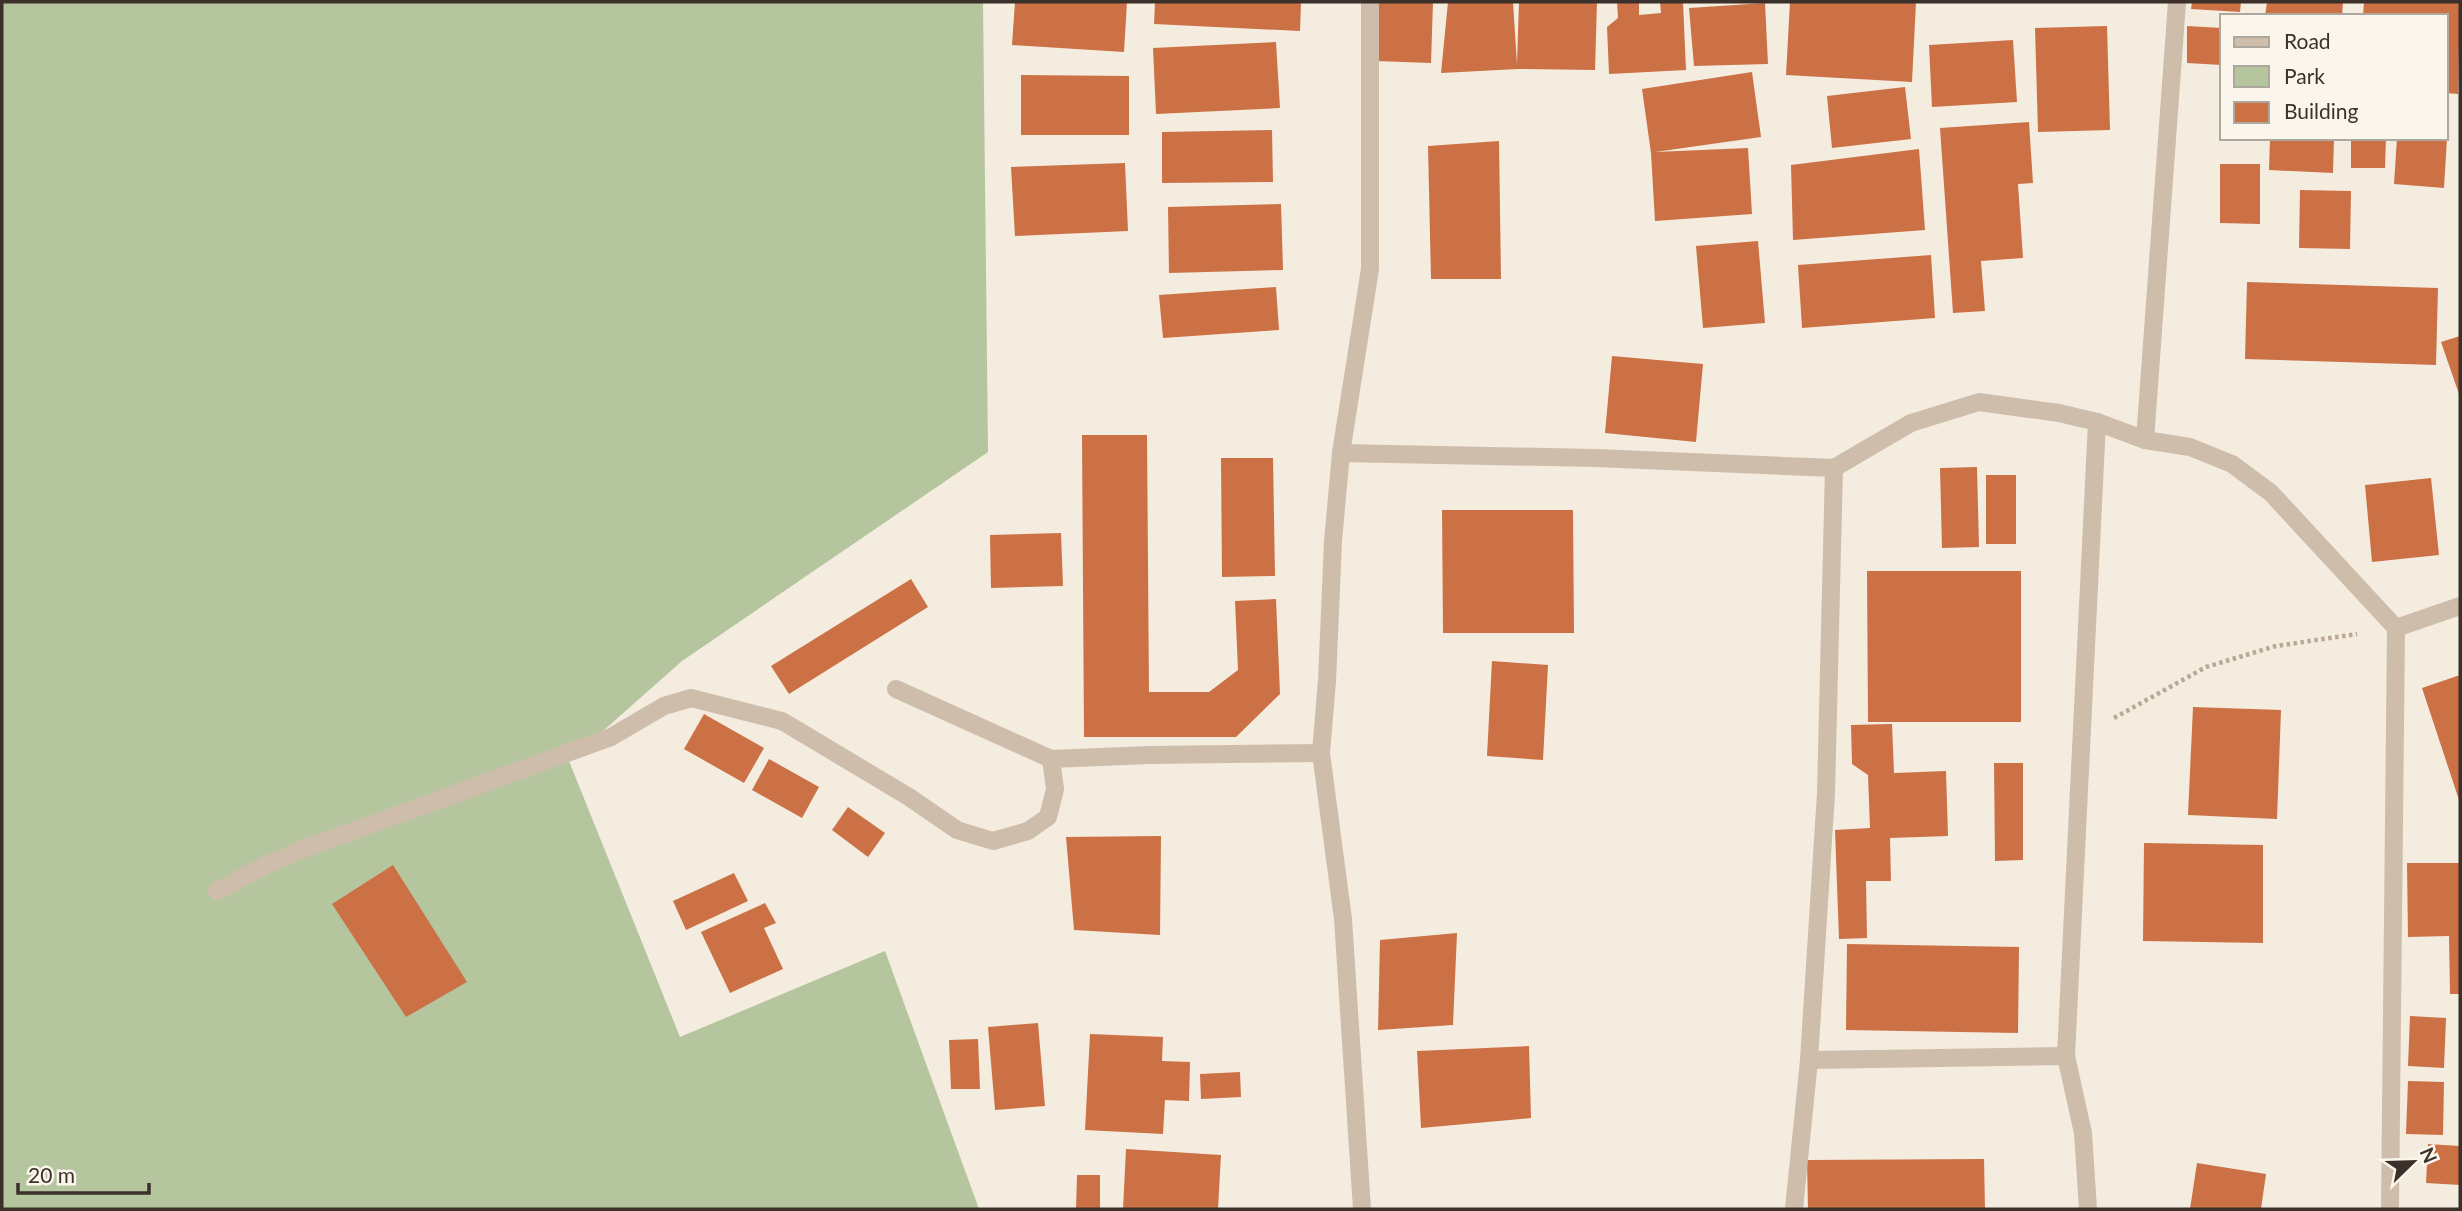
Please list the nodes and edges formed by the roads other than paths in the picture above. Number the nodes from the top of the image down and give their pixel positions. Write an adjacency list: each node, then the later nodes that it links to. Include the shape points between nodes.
1 (1370, 2): 5 (street, via 1370,269)
2 (2177, 2): 4 (street)
3 (2096, 422): 4 (street); 6 (street, via 1979,402 1911,423); 13 (street)
4 (2145, 440): 8 (street, via 2190,447 2232,464 2271,493)
5 (1342, 453): 6 (street, via 1596,457); 10 (street)
6 (1834, 468): 14 (street, via 1826,793)
7 (2460, 606): 8 (street)
8 (2396, 628): 18 (street)
9 (896, 689): 11 (street)
10 (1321, 753): 11 (street); 15 (street, via 1343,919)
11 (1051, 758): 12 (street, via 1055,789 1048,817 1028,831 993,841 957,830 782,722 691,698 664,706 611,737 301,850)
12 (217, 891)
13 (2066, 1056): 14 (street); 17 (street, via 2083,1133)
14 (1809, 1060): 16 (street)
15 (1362, 1209)
16 (1794, 1209)
17 (2088, 1209)
18 (2390, 1209)

